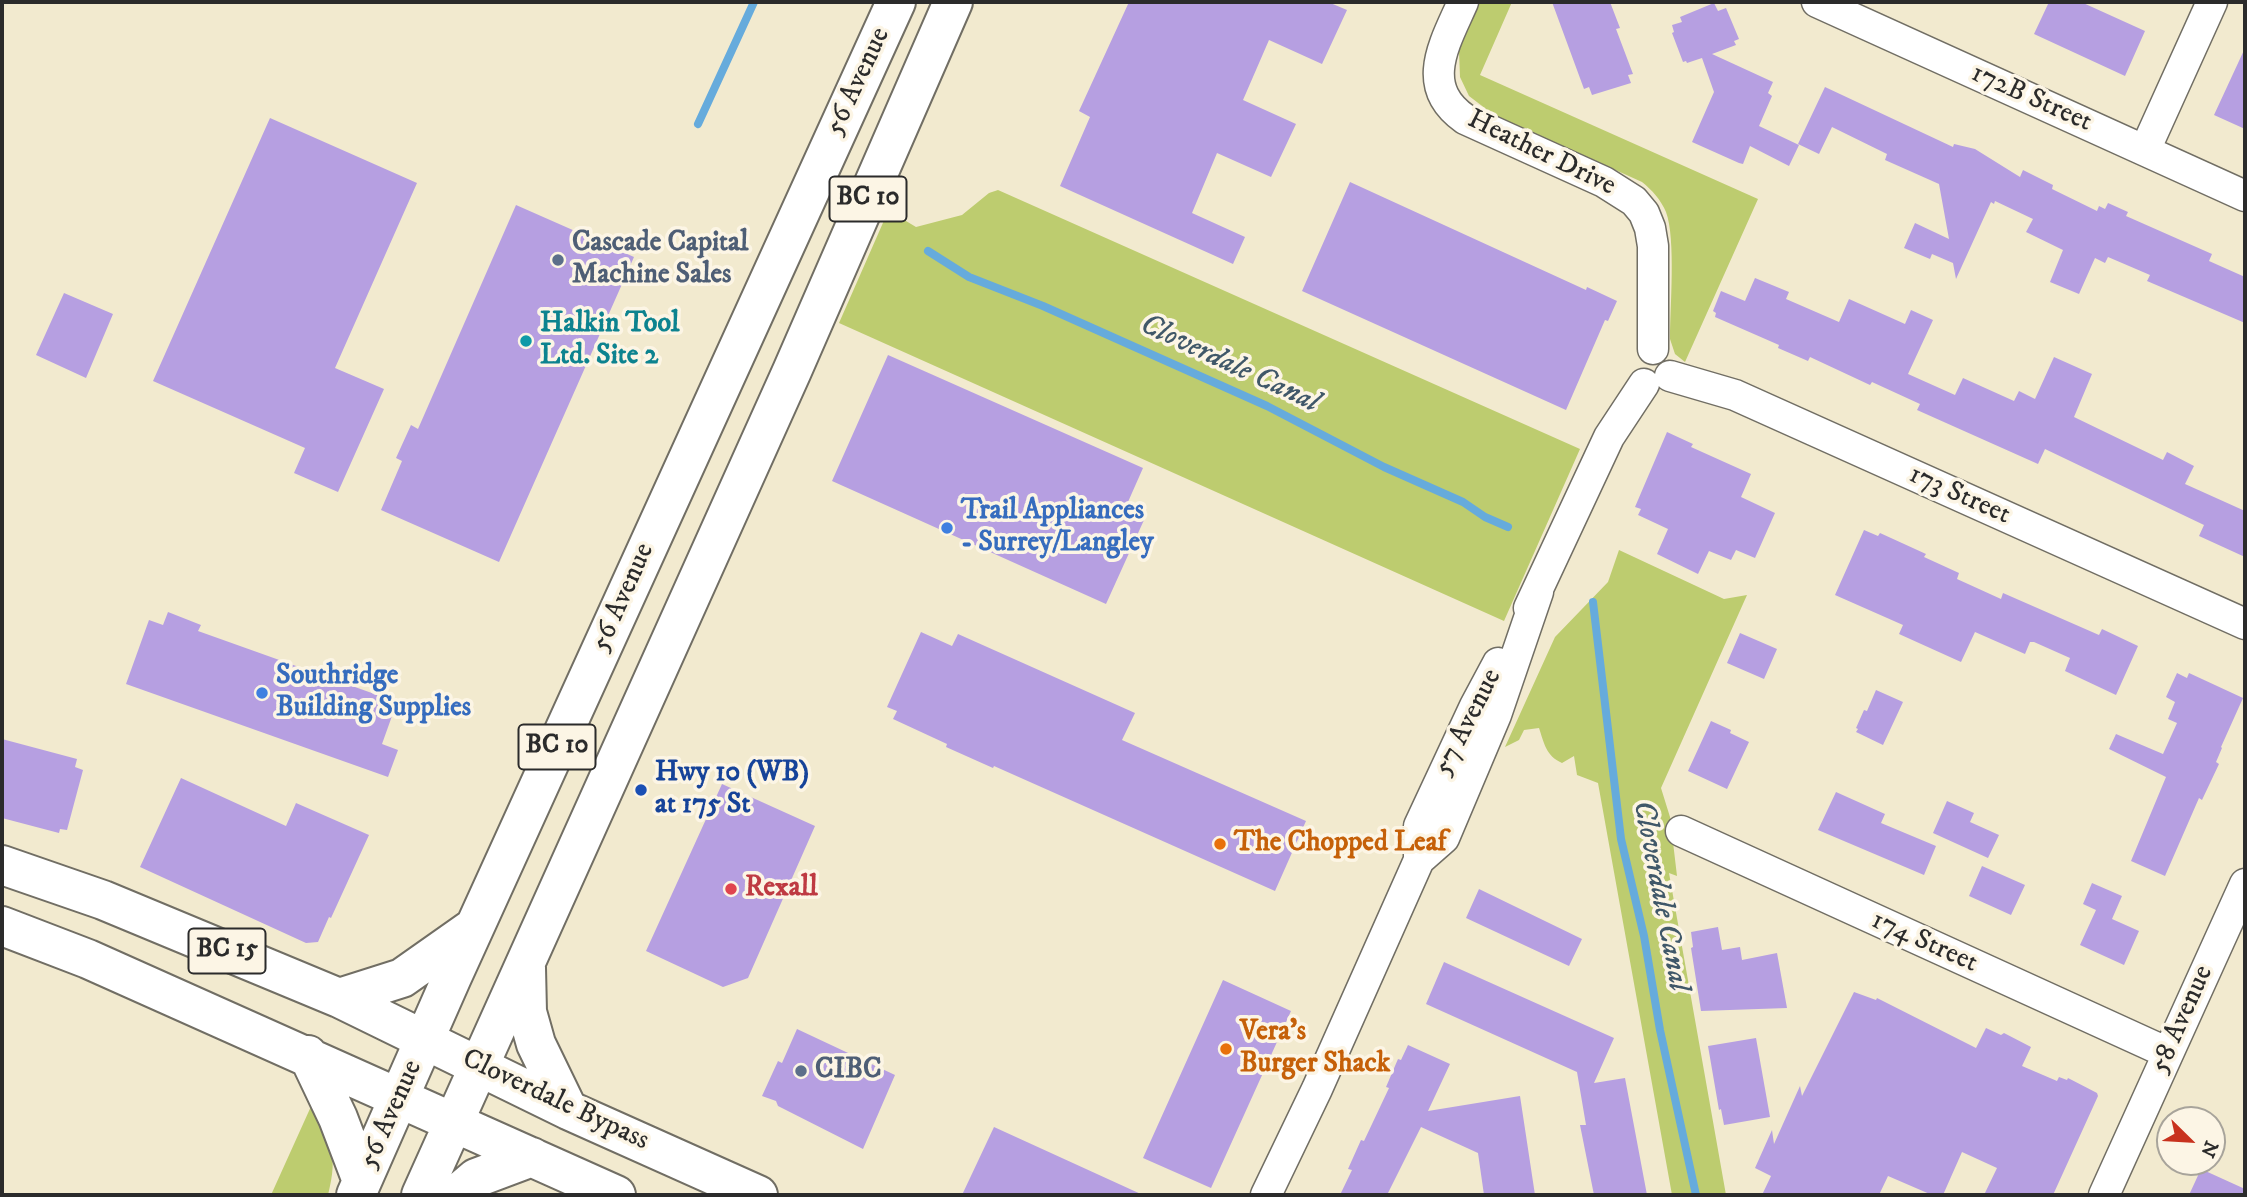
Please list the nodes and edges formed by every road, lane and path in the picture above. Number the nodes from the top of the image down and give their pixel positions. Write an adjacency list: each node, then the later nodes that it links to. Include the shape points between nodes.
1 (896, 2): 14 (highway, 56 Avenue / BC 10)
2 (953, 2): 15 (highway, 56 Avenue / BC 10)
3 (1463, 2): 8 (street, Heather Drive, via 1439,61 1438,81 1451,109 1604,182 1644,213 1653,246 1653,349 1669,359)
4 (1817, 2): 6 (street, 172B Street)
5 (2212, 2): 6 (street)
6 (2145, 150): 7 (street, 172B Street)
7 (2245, 196)
8 (1657, 380): 9 (street, 173 Street, via 1735,395); 30 (street, 57 Avenue, via 1609,437 1538,592 1475,706 1419,826 1419,860)
9 (2245, 624)
10 (1681, 831): 18 (street, 174 Street)
11 (2, 865): 16 (highway, Cloverdale Bypass / BC 15, via 103,900)
12 (2245, 884): 18 (street, 58 Avenue)
13 (2, 926): 19 (highway, BC 15)
14 (475, 927): 16 (highway, via 402,978); 17 (highway, 56 Avenue / BC 10)
15 (526, 962): 20 (highway, 56 Avenue / BC 10); 22 (highway, via 527,1012 536,1044)
16 (340, 998): 17 (highway, Cloverdale Bypass / BC 15)
17 (426, 1040): 20 (highway, Cloverdale Bypass / BC 15); 21 (highway, 56 Avenue / BC 10)
18 (2168, 1054): 31 (street, 58 Avenue)
19 (308, 1055): 21 (highway, BC 15); 25 (highway, via 338,1118)
20 (478, 1065): 22 (highway, Cloverdale Bypass / BC 15); 23 (highway, 56 Avenue / BC 10)
21 (400, 1097): 23 (highway, BC 15); 25 (highway, 56 Avenue / BC 10)
22 (568, 1110): 29 (highway, Cloverdale Bypass / BC 15)
23 (453, 1122): 24 (highway, BC 15); 26 (highway, 56 Avenue / BC 10)
24 (532, 1157): 27 (highway, via 476,1178); 28 (highway, BC 15)
25 (359, 1188)
26 (421, 1195)
27 (456, 1195)
28 (616, 1195)
29 (758, 1195)
30 (1266, 1195)
31 (2104, 1195)

